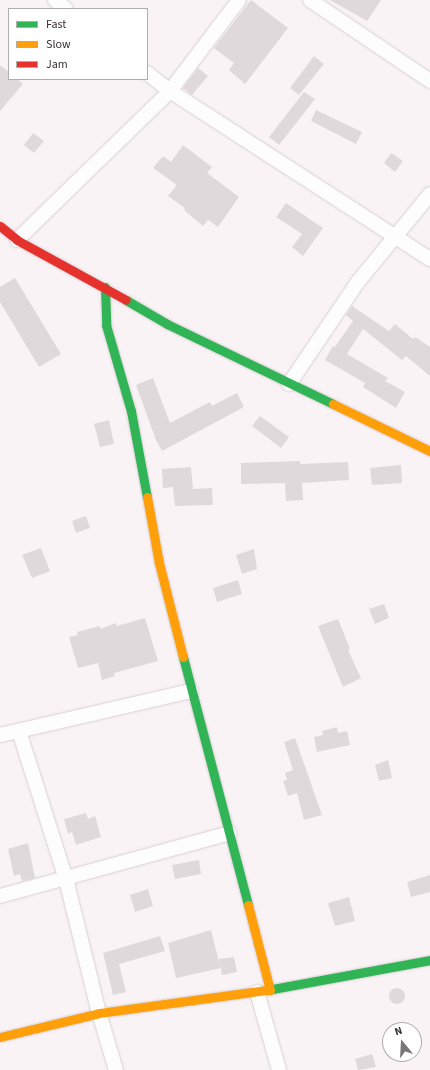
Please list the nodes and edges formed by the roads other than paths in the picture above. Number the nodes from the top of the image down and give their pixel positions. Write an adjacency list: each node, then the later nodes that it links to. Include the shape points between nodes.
1 (55, 0): 4 (street)
2 (240, 0): 7 (street)
3 (310, 0): 6 (street)
4 (65, 8)
5 (148, 73): 7 (street)
6 (430, 81)
7 (170, 91): 10 (street); 11 (street)
8 (430, 194): 10 (street)
9 (0, 226): 11 (street)
10 (395, 236): 12 (street); 14 (street, via 357,283)
11 (17, 240): 13 (street)
12 (430, 259)
13 (106, 287): 14 (street, via 167,324); 16 (street, via 106,325 131,411 159,563)
14 (289, 384): 15 (street)
15 (430, 451)
16 (191, 691): 17 (street); 19 (street)
17 (19, 731): 18 (street); 20 (street)
18 (0, 735)
19 (230, 833): 20 (street); 23 (street)
20 (66, 879): 21 (street); 24 (street)
21 (0, 896)
22 (430, 960): 23 (street)
23 (263, 991): 24 (street); 27 (street)
24 (99, 1012): 25 (street); 26 (street)
25 (0, 1037)
26 (116, 1070)
27 (279, 1070)

